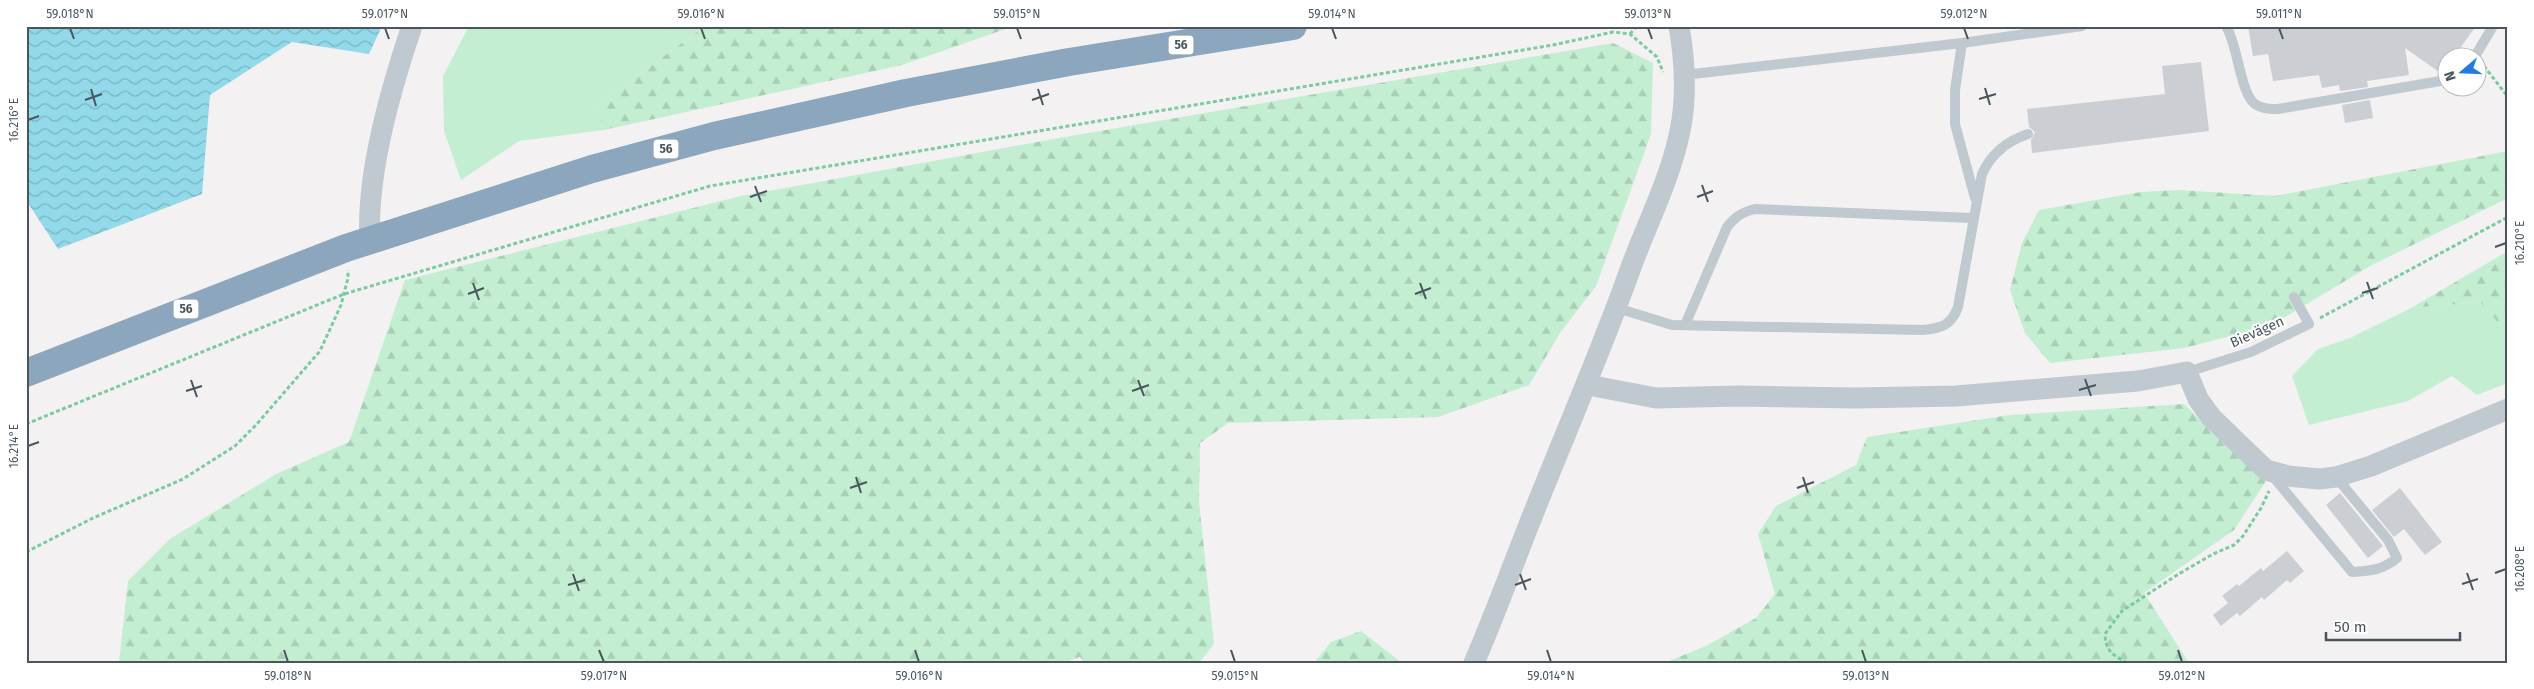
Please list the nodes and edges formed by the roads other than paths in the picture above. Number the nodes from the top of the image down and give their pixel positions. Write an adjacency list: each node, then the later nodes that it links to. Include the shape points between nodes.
1 (412, 26): 14 (street, via 398,65)
2 (1293, 26): 14 (highway, 56, via 1060,64 812,113 592,169)
3 (1679, 26): 9 (street)
4 (2082, 26): 7 (lane)
5 (2226, 26): 10 (lane, via 2233,38 2243,83 2253,103 2263,108 2278,109)
6 (2493, 26): 8 (lane)
7 (1962, 43): 9 (lane); 12 (lane, via 1955,90 1955,124)
8 (2480, 48)
9 (1674, 76): 16 (street, via 1684,94 1680,130 1665,184)
10 (2436, 82)
11 (2028, 134): 12 (lane, via 2008,143 1989,160)
12 (1975, 202): 13 (lane)
13 (1972, 218): 17 (lane, via 1745,211 1727,227); 17 (lane, via 1958,307 1954,317 1941,328)
14 (358, 244): 19 (highway, 56)
15 (2294, 297): 18 (lane, Bievägen, via 2308,324 2252,352)
16 (1617, 308): 17 (lane, via 1672,325); 20 (street)
17 (1686, 325)
18 (2187, 372): 20 (street, via 2110,384 1956,396 1874,398 1656,398); 22 (street, via 2198,399 2211,417 2266,470)
19 (26, 373)
20 (1588, 385): 24 (street)
21 (2508, 409): 23 (street, via 2371,466)
22 (2276, 474): 23 (street, via 2319,479); 23 (lane, via 2276,480 2352,572 2386,567 2397,558 2388,540)
23 (2336, 477)
24 (1474, 663)

